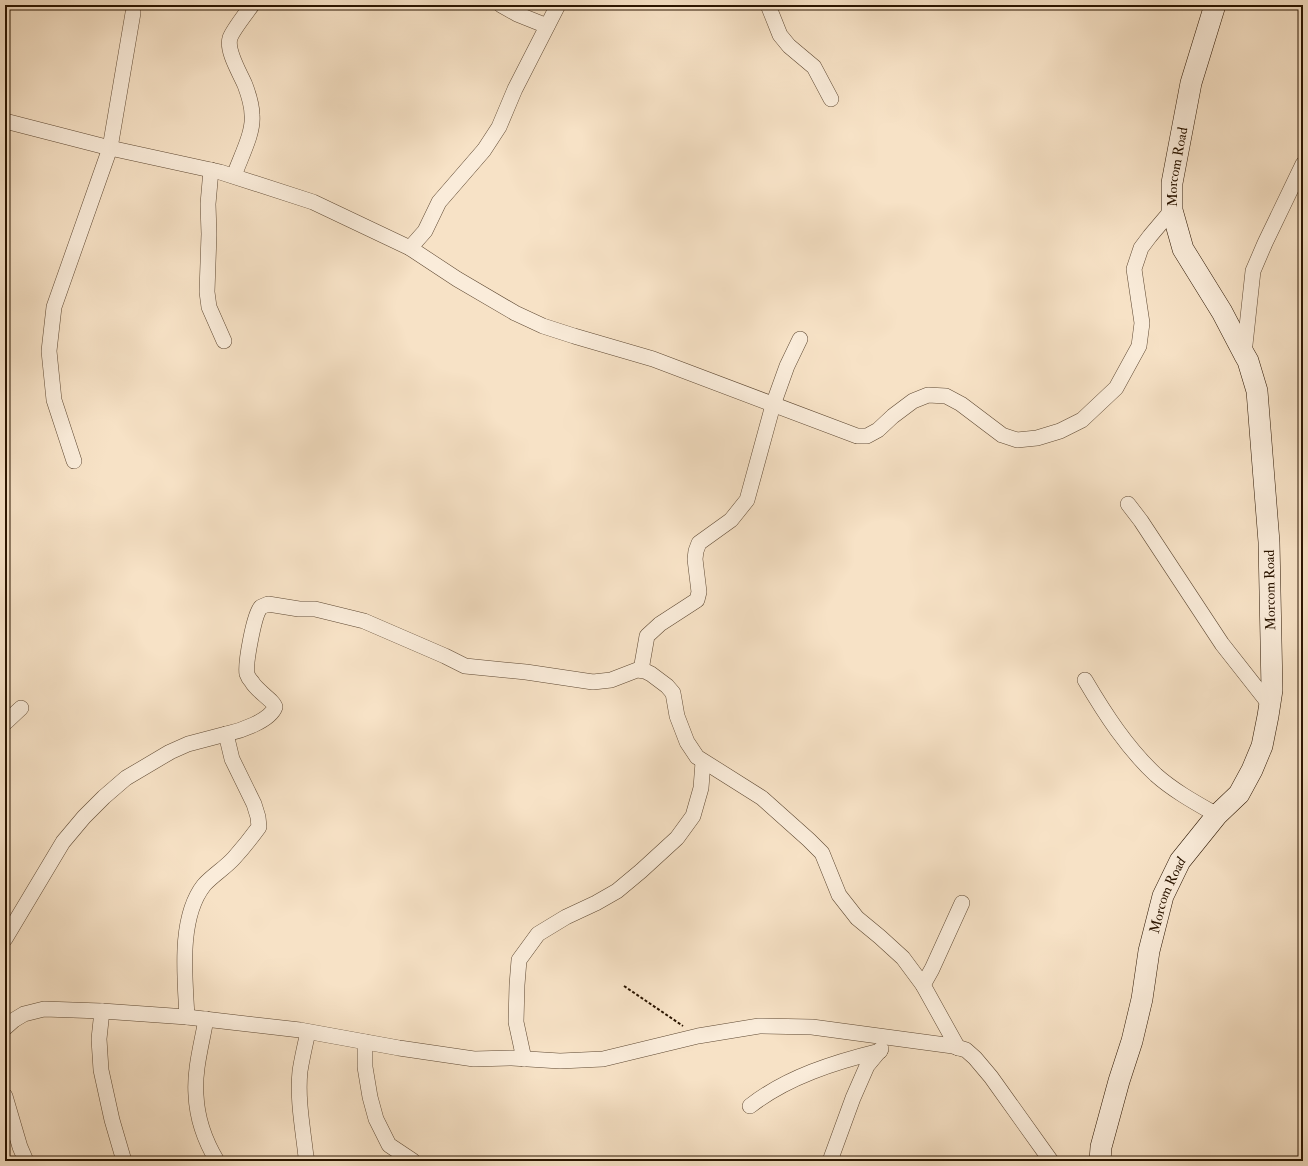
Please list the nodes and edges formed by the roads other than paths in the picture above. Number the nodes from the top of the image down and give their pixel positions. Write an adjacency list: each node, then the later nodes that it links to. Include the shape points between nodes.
1 (252, 5): 13 (street, via 230,39 230,49 245,85 252,115 250,135)
2 (501, 5): 7 (street)
3 (558, 5): 7 (street)
4 (768, 5): 8 (street, via 780,35 814,67)
5 (1215, 5): 14 (street, Morcom Road, via 1191,83 1172,183)
6 (133, 13): 10 (street)
7 (548, 26): 15 (street, via 515,89 499,127 484,150 439,202 425,231)
8 (831, 99)
9 (6, 125): 10 (street)
10 (110, 148): 12 (street); 20 (street, via 54,307 49,351 54,400)
11 (1303, 164): 18 (street, via 1253,271)
12 (211, 170): 13 (street); 17 (street, via 207,292 209,307)
13 (234, 176): 15 (street, via 313,202)
14 (1172, 210): 18 (street, Morcom Road, via 1183,249 1222,312); 19 (street, via 1141,248 1134,269 1142,323 1139,346 1116,388 1082,420 1060,431 1037,438 1017,440 1002,434 962,404 946,396 928,395 913,401 867,436 856,436)
15 (410, 248): 19 (street, via 515,313 543,326 653,359)
16 (800, 339): 19 (street)
17 (224, 341)
18 (1244, 354): 24 (street, Morcom Road, via 1256,391 1269,542 1272,690)
19 (773, 405): 22 (street, via 747,500 731,520 700,543 695,559 699,592 697,600 660,624 647,636)
20 (74, 461)
21 (1128, 504): 24 (street, via 1222,644)
22 (641, 670): 27 (street, via 611,680 593,682 465,666 364,621 316,609 264,605 256,614 248,674 253,684 265,697 274,702 275,707 273,712 256,723); 28 (street, via 646,670 671,689 677,716 687,742)
23 (1085, 680): 29 (street, via 1124,740 1156,775 1188,799)
24 (1270, 704): 29 (street, Morcom Road, via 1262,746 1252,770 1239,794)
25 (21, 708): 26 (street)
26 (5, 724)
27 (226, 734): 31 (street, via 188,744 170,752 126,778 104,797 63,842); 34 (street, via 232,759 254,804 259,827 233,859 205,885 193,902 185,948)
28 (703, 762): 32 (street, via 762,798 822,853 839,895 857,918 903,958); 42 (street, via 701,788 693,816 677,838 617,890 538,934 519,960 516,1022)
29 (1217, 815): 52 (street, Morcom Road, via 1180,862 1163,896 1149,951 1134,1034 1101,1147)
30 (962, 903): 32 (street)
31 (5, 939)
32 (923, 985): 40 (street)
33 (102, 1011): 34 (street); 36 (street, via 44,1009 24,1014); 46 (street, via 99,1039 100,1070)
34 (187, 1017): 35 (street)
35 (206, 1019): 37 (street); 47 (street, via 198,1060 196,1094 202,1130)
36 (5, 1028)
37 (308, 1032): 39 (street); 48 (street, via 300,1071 302,1126)
38 (890, 1038): 40 (street); 41 (street); 42 (street, via 812,1026 759,1026 698,1036 603,1059)
39 (365, 1042): 42 (street, via 474,1059); 49 (street, via 365,1067 376,1119 389,1145)
40 (958, 1048): 51 (street, via 966,1050 983,1067)
41 (880, 1051): 44 (street, via 811,1072 761,1097); 50 (street, via 867,1066)
42 (524, 1059)
43 (5, 1096): 45 (street)
44 (750, 1106)
45 (26, 1161)
46 (124, 1161)
47 (217, 1161)
48 (308, 1161)
49 (413, 1161)
50 (830, 1161)
51 (1051, 1161)
52 (1100, 1161)

